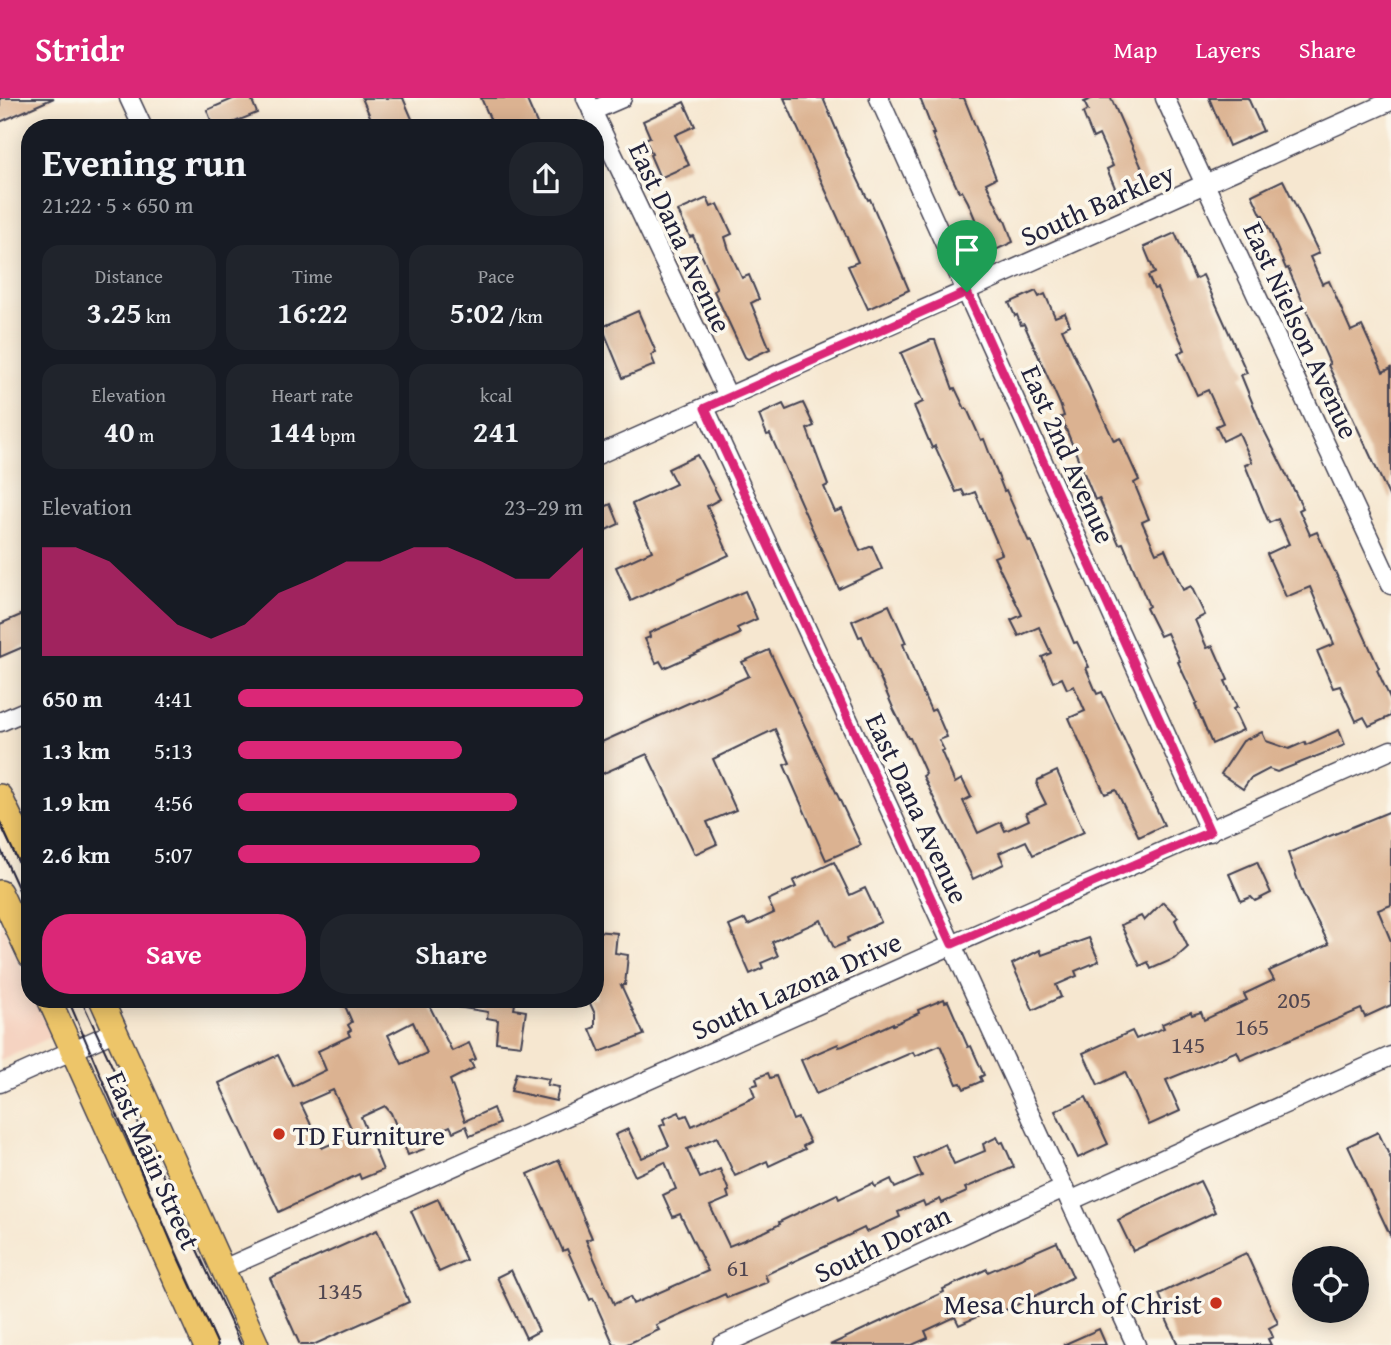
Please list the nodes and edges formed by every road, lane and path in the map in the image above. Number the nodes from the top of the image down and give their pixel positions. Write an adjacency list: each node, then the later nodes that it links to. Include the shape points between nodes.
1 (129, 98): 7 (street)
2 (622, 98): 6 (street)
3 (879, 98): 10 (street, East 2nd Avenue)
4 (1165, 98): 9 (street, East Nielson Avenue)
5 (1391, 101): 9 (street, South Barkley)
6 (589, 104)
7 (138, 119)
8 (604, 136): 11 (street, East Dana Avenue)
9 (1205, 184): 10 (street, South Barkley); 14 (street, East Nielson Avenue)
10 (967, 292): 11 (street, South Barkley); 19 (street, East 2nd Avenue)
11 (729, 398): 12 (street, South Barkley)
12 (705, 408): 13 (street, South Barkley); 23 (street, East Dana Avenue)
13 (604, 452)
14 (1391, 585)
15 (21, 713): 16 (street)
16 (0, 722)
17 (1391, 750): 19 (street, South Lazona Drive)
18 (0, 796): 20 (main road)
19 (1210, 832): 23 (street, South Lazona Drive)
20 (21, 840)
21 (0, 892): 22 (main road)
22 (21, 937)
23 (952, 944): 30 (street, East Dana Avenue); 31 (street, South Lazona Drive)
24 (53, 1008): 27 (main road, East Main Street)
25 (105, 1008): 26 (main road, East Main Street)
26 (116, 1031): 27 (street); 31 (main road, East Main Street)
27 (72, 1051): 29 (street); 32 (main road, East Main Street)
28 (1391, 1056): 30 (street, South Doran)
29 (0, 1083)
30 (1067, 1194): 34 (street, South Doran); 35 (street, East Dana Avenue)
31 (223, 1269): 33 (main road, East Main Street)
32 (205, 1345)
33 (257, 1345)
34 (722, 1345)
35 (1136, 1345)

